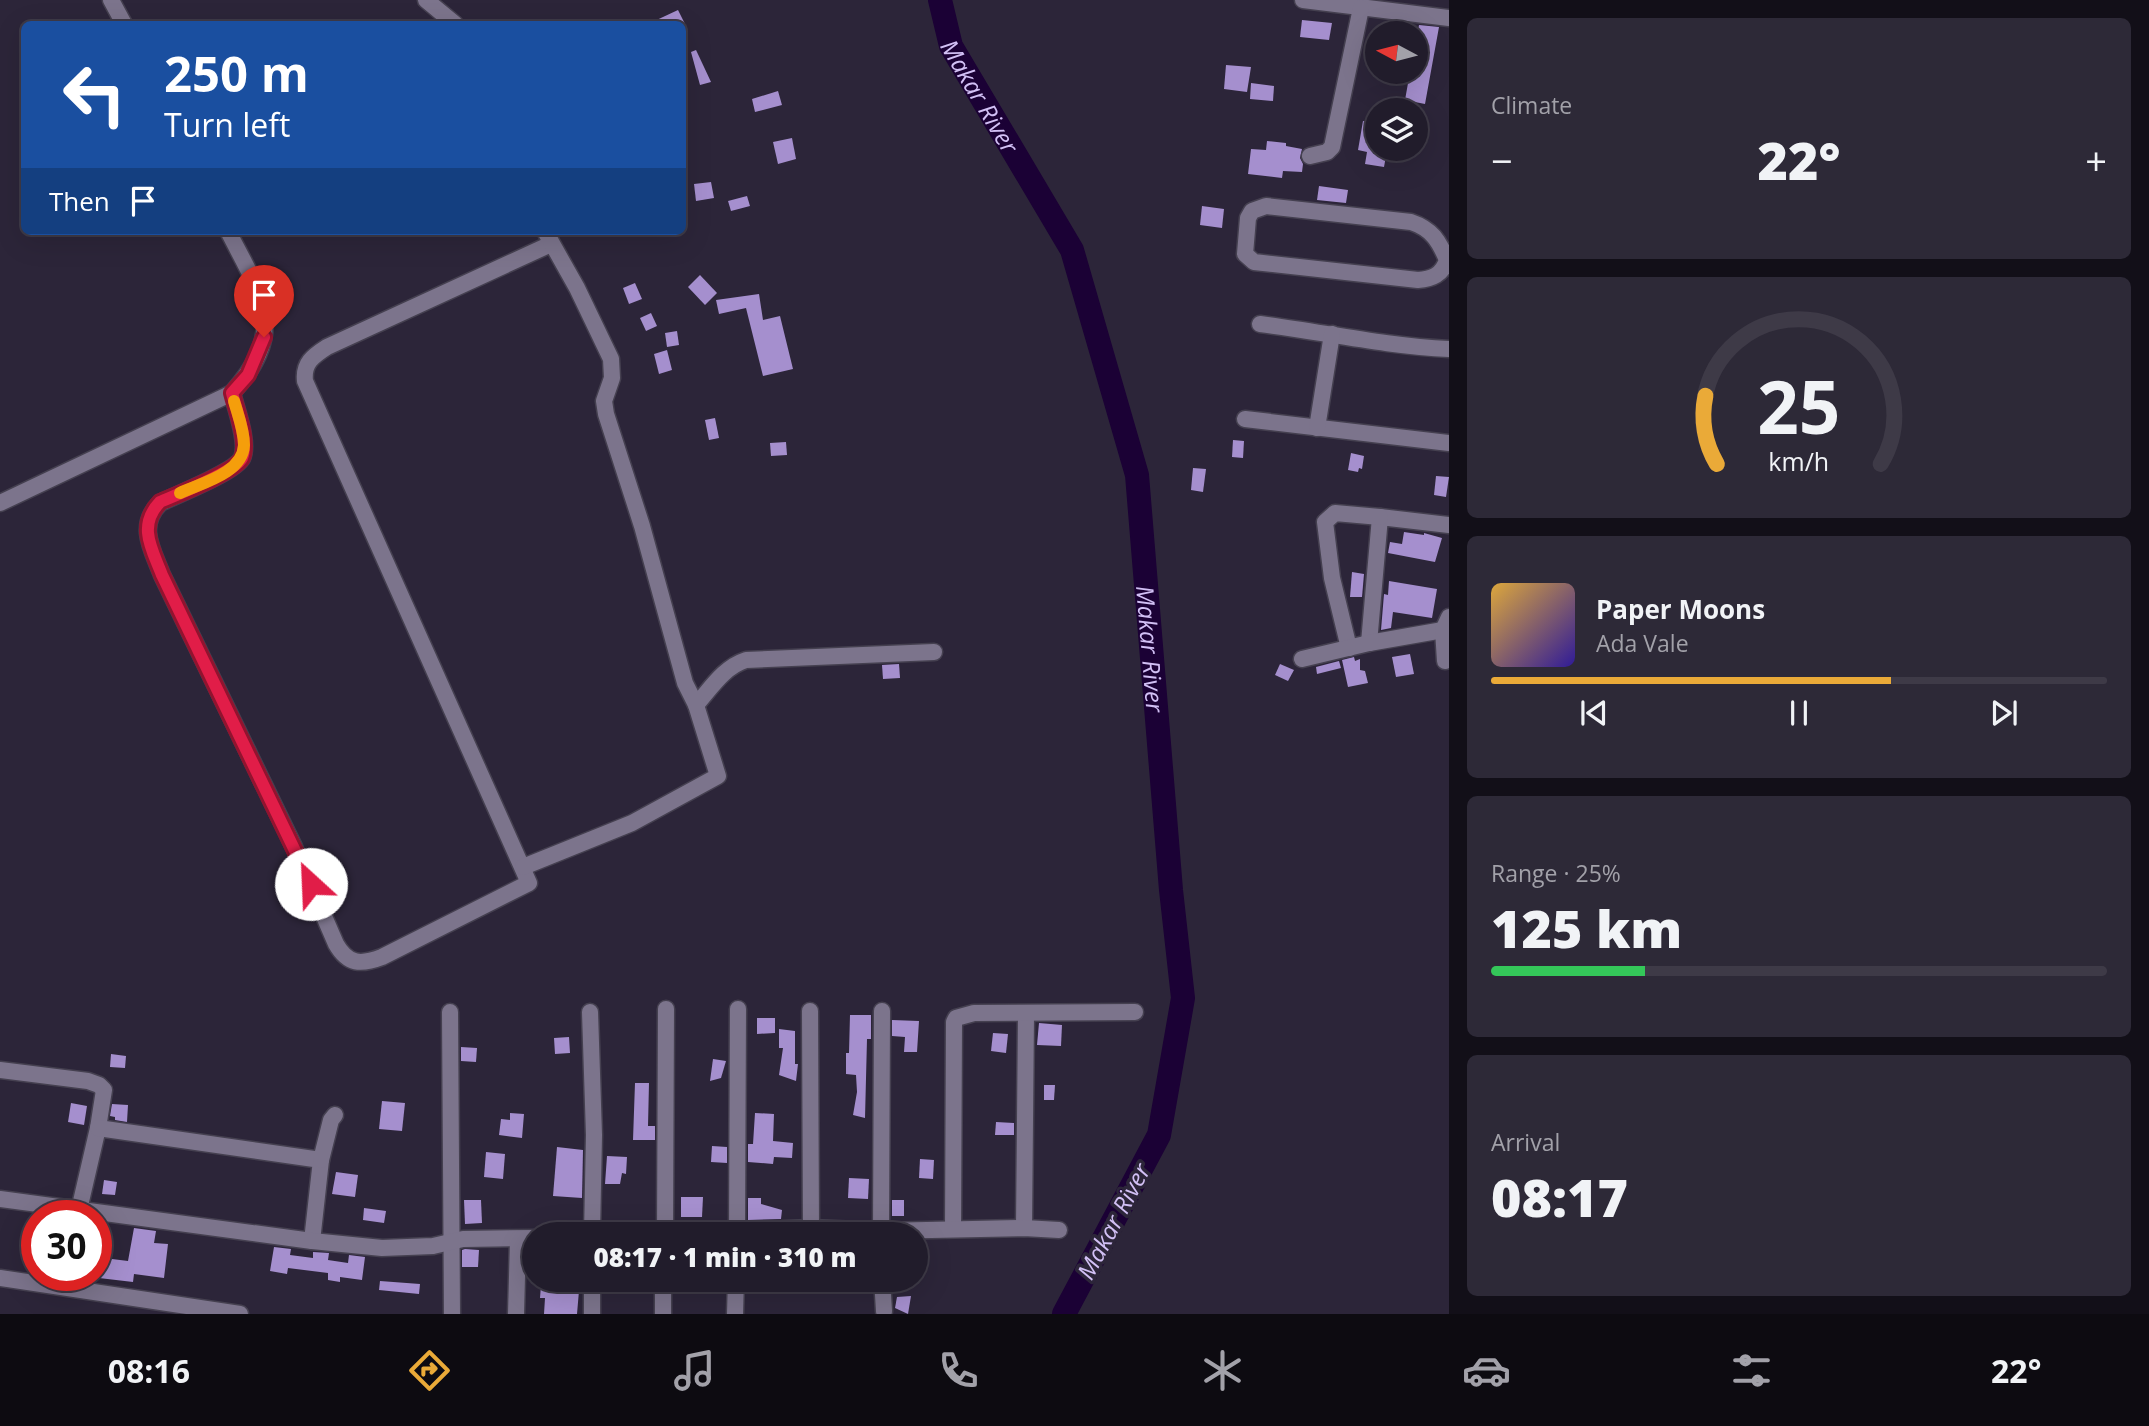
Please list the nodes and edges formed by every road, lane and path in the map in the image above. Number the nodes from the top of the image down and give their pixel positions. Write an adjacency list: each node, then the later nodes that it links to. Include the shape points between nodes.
1 (111, 0): 7 (street)
2 (426, 0): 8 (street)
3 (1303, 0): 4 (street)
4 (1356, 5): 5 (street); 9 (street, via 1332,147)
5 (1411, 6): 6 (street)
6 (1449, 18)
7 (122, 21)
8 (451, 21)
9 (1310, 156)
10 (230, 235): 16 (street, via 260,295 266,321 248,375)
11 (548, 237): 29 (street, via 611,359 606,414 685,683); 30 (street, via 327,347 307,363 304,375)
12 (1448, 260): 12 (street, via 1436,237 1411,222 1266,206 1252,211 1248,218 1245,254 1254,262 1418,280 1437,275)
13 (1260, 324): 14 (street)
14 (1332, 334): 15 (street); 18 (street)
15 (1449, 349)
16 (232, 393): 20 (street); 30 (street, via 242,429 242,458 230,469 160,502 151,512 148,539 342,955 366,963 382,957 530,883)
17 (1245, 419): 18 (street)
18 (1317, 428): 19 (street)
19 (1449, 443)
20 (0, 503)
21 (1380, 517): 22 (street); 24 (street); 25 (street, via 1335,513 1325,522 1332,578)
22 (1449, 525)
23 (1446, 623): 24 (street); 28 (street)
24 (1369, 643): 25 (street)
25 (1349, 648): 27 (street)
26 (934, 652): 29 (street, via 746,660 726,670)
27 (1302, 659)
28 (1445, 660)
29 (696, 705): 30 (street, via 718,776 632,823)
30 (523, 867)
31 (666, 1009): 48 (street)
32 (738, 1009): 49 (street)
33 (810, 1011): 50 (street)
34 (882, 1011): 51 (street)
35 (450, 1012): 58 (street)
36 (590, 1012): 47 (street)
37 (1135, 1012): 38 (street)
38 (1026, 1014): 52 (street); 53 (street, via 974,1013 961,1015 954,1022)
39 (0, 1070): 41 (street, via 99,1085 104,1090)
40 (335, 1115): 42 (street)
41 (98, 1128): 42 (street); 44 (street)
42 (321, 1160): 57 (street)
43 (0, 1199): 45 (street)
44 (81, 1200)
45 (21, 1202)
46 (112, 1214): 57 (street)
47 (591, 1222)
48 (665, 1222)
49 (736, 1222)
50 (811, 1222)
51 (881, 1222)
52 (1024, 1228): 53 (street); 55 (street)
53 (953, 1229): 54 (street)
54 (928, 1230)
55 (1059, 1230)
56 (522, 1238): 58 (street)
57 (312, 1241): 58 (street, via 394,1248)
58 (453, 1242): 67 (street)
59 (522, 1268): 68 (street)
60 (0, 1278): 66 (street)
61 (592, 1292): 69 (street)
62 (663, 1292): 70 (street)
63 (736, 1292): 71 (street)
64 (883, 1292): 65 (street)
65 (884, 1311)
66 (240, 1314)
67 (452, 1314)
68 (516, 1314)
69 (592, 1314)
70 (663, 1314)
71 (735, 1314)

